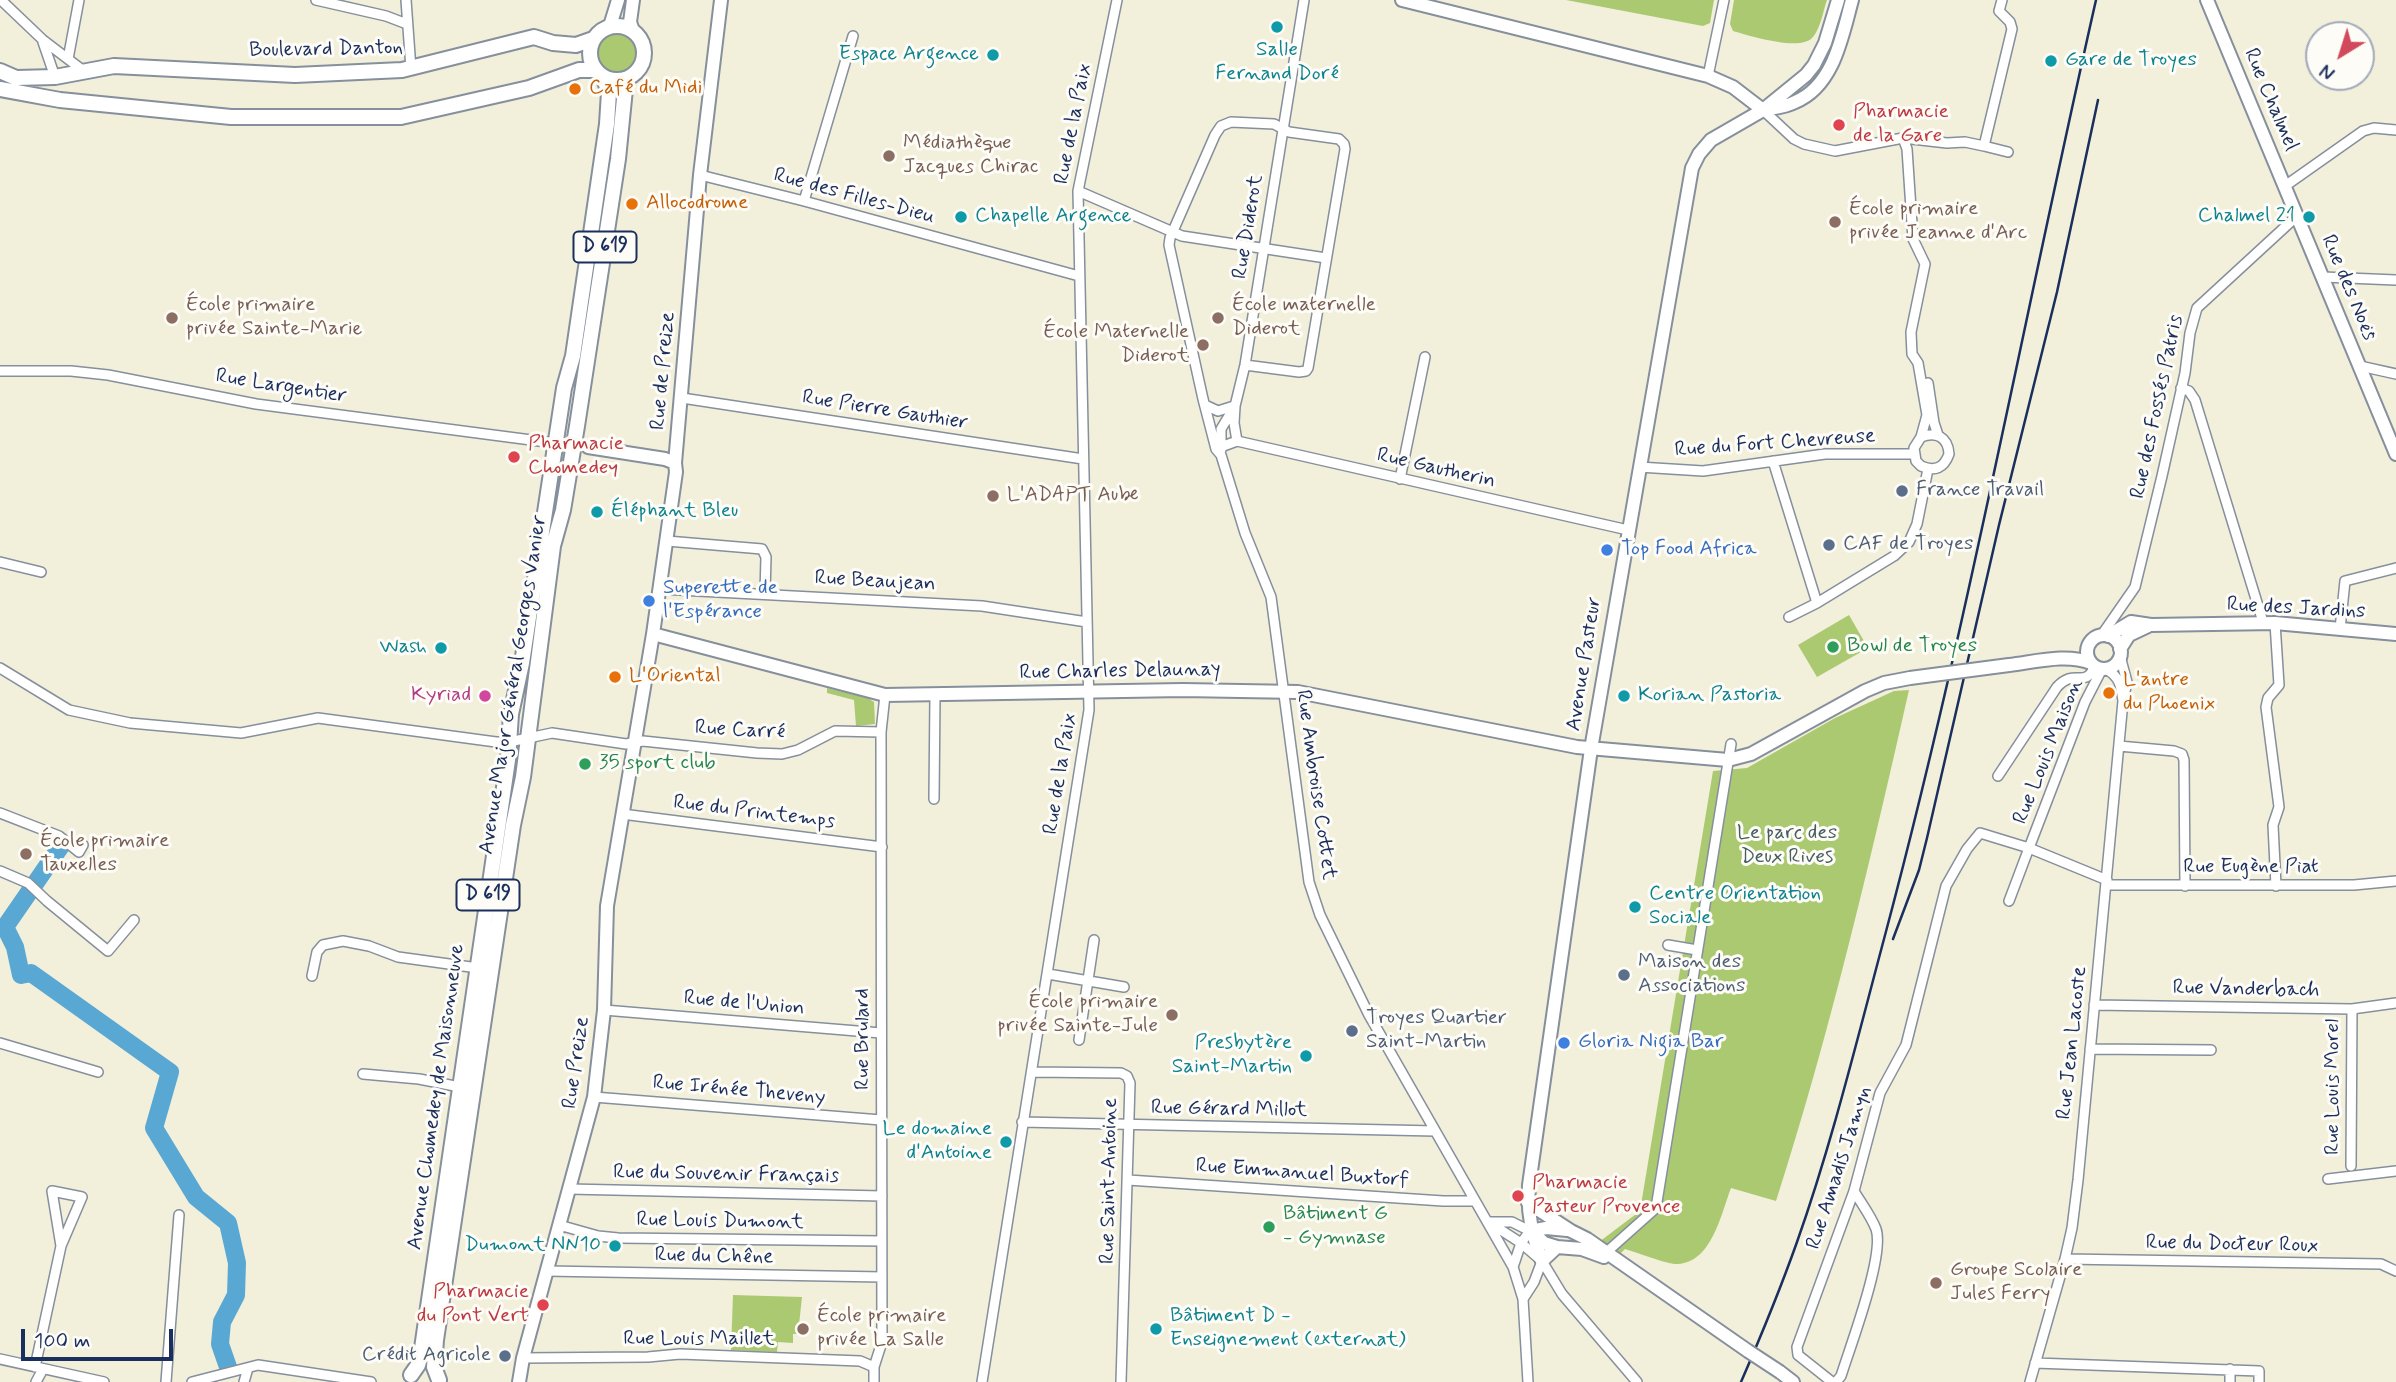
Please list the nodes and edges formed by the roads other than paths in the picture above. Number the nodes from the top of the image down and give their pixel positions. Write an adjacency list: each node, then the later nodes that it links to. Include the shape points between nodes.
1 (1, 0): 21 (street)
2 (79, 0): 22 (street)
3 (316, 0): 16 (street)
4 (406, 0): 16 (street)
5 (618, 0): 17 (street)
6 (633, 0): 18 (street, via 630,22)
7 (722, 0): 38 (street, Rue de Preize)
8 (1117, 0): 40 (street, Rue de la Paix)
9 (1304, 0): 33 (street, Rue Diderot)
10 (1402, 0): 27 (street)
11 (1724, 0): 27 (street)
12 (1838, 0): 32 (street, via 1814,65)
13 (1852, 0): 32 (street, via 1837,52 1818,85 1794,103)
14 (2002, 0): 36 (street, via 1999,11 2012,29)
15 (2207, 0): 39 (street, Rue Chalmel)
16 (407, 24): 23 (street)
17 (610, 26): 18 (main road); 20 (main road)
18 (634, 31): 29 (main road, via 643,44 643,61)
19 (853, 36): 41 (street)
20 (593, 39): 23 (main road, Boulevard Danton, via 576,45 534,37); 26 (main road, via 589,54)
21 (43, 40): 22 (street); 28 (street)
22 (68, 60): 25 (street)
23 (411, 69): 25 (main road, Boulevard Danton, via 295,75 114,66)
24 (0, 71): 28 (main road, Boulevard Danton, via 16,78)
25 (85, 72): 28 (main road, Boulevard Danton)
26 (599, 73): 29 (main road); 31 (main road, via 579,70 530,88 401,117 232,117); 62 (main road, Avenue Chomedey de Maisonneuve / D 619, via 609,92 606,133)
27 (1708, 76): 32 (street, via 1733,87)
28 (55, 77): 31 (main road)
29 (626, 79): 63 (main road, Avenue Major Général Georges Vanier / D 619)
30 (0, 89): 31 (main road)
31 (60, 100)
32 (1763, 110): 35 (street, via 1804,144 1835,150); 70 (street, Avenue Pasteur, via 1711,140 1692,168)
33 (1282, 127): 43 (street, Rue Ambroise Cottet, via 1231,122 1221,126); 44 (street, Rue Diderot); 45 (street, via 1344,144)
34 (2396, 130): 39 (street, via 2363,131)
35 (1903, 138): 36 (street); 60 (street, via 1913,239 1925,264 1911,332 1927,415)
36 (1984, 146): 37 (street)
37 (2008, 152)
38 (700, 175): 41 (street, Rue des Filles-Dieu); 56 (street, Rue de Preize)
39 (2285, 186): 42 (street, Rue Chalmel)
40 (1078, 191): 43 (street); 46 (street, Rue de la Paix)
41 (804, 201): 46 (street, Rue des Filles-Dieu)
42 (2297, 216): 47 (street, Rue des Noës); 55 (street, Rue des Fossés Patris, via 2197,308)
43 (1173, 233): 44 (street); 57 (street, Rue Ambroise Cottet, via 1169,245)
44 (1262, 248): 45 (street); 50 (street, Rue Diderot)
45 (1326, 258): 50 (street, via 1306,371)
46 (1079, 276): 67 (street, Rue de la Paix)
47 (2323, 277): 48 (street); 51 (street, Rue des Noës)
48 (2396, 280)
49 (1425, 357): 72 (street)
50 (1245, 365): 58 (street, Rue Diderot)
51 (2360, 366): 53 (street); 66 (street, Rue des Noës)
52 (0, 371): 62 (street, Rue Largentier, via 110,375 256,404)
53 (2396, 374)
54 (1928, 383): 59 (street)
55 (2181, 388): 83 (street, via 2195,400); 88 (street, Rue des Fossés Patris, via 2134,587)
56 (682, 398): 67 (street, Rue Pierre Gauthier); 69 (street, Rue de Preize)
57 (1205, 405): 58 (street, via 1218,411); 64 (street, Rue Ambroise Cottet)
58 (1235, 406): 61 (street); 64 (street, Rue Diderot, via 1221,429)
59 (1938, 435): 60 (street); 71 (street, via 1950,454 1942,467)
60 (1921, 437): 65 (street)
61 (1237, 441): 64 (street); 72 (street, Rue Gautherin)
62 (556, 442): 63 (street, Rue Largentier); 101 (main road, Avenue Chomedey de Maisonneuve / D 619)
63 (581, 447): 69 (street); 100 (main road, Avenue Major Général Georges Vanier / D 619, via 553,546)
64 (1219, 450): 95 (street, Rue Ambroise Cottet, via 1271,597)
65 (1914, 454): 68 (street, Rue du Fort Chevreuse, via 1825,454); 71 (street)
66 (2396, 454)
67 (1083, 459): 82 (street, Rue de la Paix)
68 (1773, 461): 70 (street, Rue du Fort Chevreuse, via 1703,471); 80 (street)
69 (675, 463): 74 (street, Rue de Preize)
70 (1639, 467): 73 (street, Avenue Pasteur)
71 (1928, 469): 80 (street, via 1909,542)
72 (1400, 479): 73 (street, Rue Gautherin)
73 (1628, 530): 105 (street, Avenue Pasteur)
74 (667, 541): 78 (street, Rue de Preize); 79 (street, via 762,549)
75 (0, 562): 77 (street)
76 (2396, 568): 85 (street, via 2345,581)
77 (41, 572)
78 (660, 589): 79 (street, Rue Beaujean); 86 (street, Rue de Preize)
79 (765, 593): 82 (street, Rue Beaujean, via 982,606)
80 (1817, 603): 81 (street)
81 (1788, 617)
82 (1087, 622): 94 (street, Rue de la Paix)
83 (2269, 622): 84 (street, Rue des Jardins); 85 (street, Rue des Jardins); 118 (street, via 2279,685 2266,707 2278,807 2273,825)
84 (2151, 625): 88 (street, Rue des Jardins, via 2131,622); 90 (street, via 2129,635)
85 (2340, 629): 87 (street, Rue des Jardins)
86 (653, 634): 96 (street, Rue Charles Delaunay); 102 (street, Rue de Preize)
87 (2396, 634)
88 (2104, 636): 89 (street); 90 (street, via 2116,641)
89 (2090, 643): 91 (street); 92 (street, via 2087,654)
90 (2120, 653): 92 (street, via 2115,664); 98 (street, Rue Jean Lacoste, via 2127,682)
91 (2058, 659): 92 (street, via 2078,659); 106 (street, bridge, via 1884,683 1751,754)
92 (2099, 667): 98 (street, Rue Jean Lacoste, via 2118,677); 107 (street, via 2086,678 2070,677 2057,687); 113 (street, Rue Louis Maison)
93 (0, 668): 101 (street, via 69,710 130,723 241,733 318,718)
94 (1089, 691): 95 (street, Rue Charles Delaunay); 97 (street, Rue Charles Delaunay); 125 (street, Rue de la Paix)
95 (1283, 691): 105 (street, Rue Charles Delaunay); 146 (street, Rue Ambroise Cottet, via 1309,882 1320,915 1369,1015)
96 (885, 695): 97 (street, Rue Charles Delaunay); 99 (street, Rue Brulard)
97 (934, 695): 108 (street)
98 (2123, 701): 104 (street, Rue Jean Lacoste)
99 (881, 732): 102 (street, Rue Carré, via 835,731 798,750 772,754); 112 (street, Rue Brulard)
100 (528, 737): 101 (street, Rue Carré); 102 (street, Rue Carré, via 552,733); 182 (main road, Avenue Major Général Georges Vanier / D 619, via 436,1339 433,1367)
101 (509, 742): 124 (main road, Avenue Chomedey de Maisonneuve / D 619)
102 (633, 743): 110 (street, Rue Preize)
103 (1731, 744): 106 (street)
104 (2119, 746): 116 (street, Rue Jean Lacoste); 117 (street, via 2182,754)
105 (1591, 749): 106 (street, Rue Charles Delaunay); 155 (street, Avenue Pasteur)
106 (1728, 760): 123 (street)
107 (1998, 776)
108 (934, 800)
109 (0, 813): 111 (street, via 59,836 79,852)
110 (622, 814): 112 (street, Rue du Printemps); 132 (street, Rue Preize, via 607,906)
111 (83, 845)
112 (882, 848): 133 (street, Rue Brulard)
113 (2029, 848): 116 (street, Rue Louis Maison); 119 (street); 152 (street, Rue Amadis Jamyn, via 1980,833 1952,873 1906,1045 1880,1093)
114 (0, 871): 120 (street, via 31,886 108,951)
115 (2396, 881): 118 (street, Rue Eugène Piat)
116 (2107, 882): 117 (street, Rue Eugène Piat); 130 (street, Rue Jean Lacoste)
117 (2185, 886): 118 (street, Rue Eugène Piat)
118 (2276, 886)
119 (2009, 901)
120 (134, 919)
121 (1094, 940): 127 (street)
122 (1668, 945): 123 (street)
123 (1697, 950): 165 (street, via 1656,1208)
124 (478, 968): 126 (street, via 398,957 343,941 323,945); 141 (main road, Avenue Chomedey de Maisonneuve / D 619)
125 (1048, 974): 127 (street); 139 (street, Rue de la Paix)
126 (312, 976)
127 (1088, 981): 128 (street); 134 (street)
128 (1124, 987)
129 (2396, 1003): 131 (street, Rue Vanderbach)
130 (2094, 1005): 131 (street, Rue Vanderbach); 136 (street, Rue Jean Lacoste)
131 (2352, 1009): 147 (street, Rue Louis Morel)
132 (604, 1010): 133 (street, Rue de l'Union); 142 (street, Rue Preize)
133 (881, 1033): 143 (street, Rue Brulard)
134 (1079, 1040)
135 (0, 1043): 138 (street)
136 (2090, 1049): 137 (street); 166 (street, Rue Jean Lacoste)
137 (2211, 1050)
138 (98, 1072)
139 (1033, 1072): 144 (street, Rue de la Paix); 145 (street, Rue Saint-Antoine, via 1127,1076)
140 (363, 1074): 141 (street)
141 (460, 1087): 181 (main road, Avenue Chomedey de Maisonneuve / D 619, via 421,1355)
142 (594, 1097): 143 (street, Rue Irénée Theveny); 151 (street, Rue Preize)
143 (881, 1120): 153 (street, Rue Brulard)
144 (1023, 1122): 145 (street, Rue Gérard Millot); 191 (street, Rue de la Paix)
145 (1129, 1126): 146 (street, Rue Gérard Millot); 150 (street, Rue Saint-Antoine)
146 (1435, 1131): 154 (street, Rue Ambroise Cottet)
147 (2351, 1166)
148 (2396, 1171): 149 (street)
149 (2328, 1179)
150 (1128, 1180): 154 (street, Rue Emmanuel Buxtorf); 192 (street, Rue Saint-Antoine)
151 (569, 1189): 153 (street, Rue du Souvenir Français); 158 (street, Rue Preize)
152 (1854, 1191): 196 (street, via 1877,1230 1878,1250 1841,1376); 196 (street, Rue Amadis Jamyn, via 1797,1348 1798,1355)
153 (882, 1196): 161 (street, Rue Brulard)
154 (1474, 1200): 157 (street, Rue Ambroise Cottet)
155 (1528, 1202): 159 (street, Avenue Pasteur); 160 (street)
156 (179, 1215): 185 (street)
157 (1489, 1222): 159 (street, via 1512,1222); 162 (street); 168 (street, Rue Ambroise Cottet)
158 (559, 1225): 161 (street, Rue Louis Dumont, via 618,1238); 170 (street, Rue Preize)
159 (1530, 1231): 160 (street); 162 (street); 164 (street); 167 (street, Avenue Pasteur)
160 (1571, 1231): 169 (street)
161 (882, 1241): 172 (street, Rue Brulard)
162 (1521, 1243): 167 (street); 168 (street)
163 (61, 1246): 163 (street, via 56,1219 52,1191 82,1197); 178 (street)
164 (1557, 1247): 167 (street); 169 (street, via 1595,1252)
165 (1610, 1249)
166 (2065, 1259): 171 (street, Rue du Docteur Roux, via 2381,1264); 176 (street, Rue Jean Lacoste)
167 (1542, 1261): 173 (street); 194 (street, via 1562,1294)
168 (1513, 1267): 173 (street, Rue Ambroise Cottet)
169 (1630, 1270): 195 (street, bridge)
170 (547, 1271): 172 (street, Rue du Chêne); 174 (street, Rue Preize)
171 (2396, 1271)
172 (882, 1277): 177 (street, Rue Brulard, via 882,1342)
173 (1523, 1299): 193 (street, Rue Ambroise Cottet)
174 (523, 1358): 177 (street, Rue Louis Maillet, via 680,1354 860,1361); 189 (street, Rue Preize)
175 (0, 1359): 178 (street)
176 (2035, 1363): 180 (street); 197 (street, Rue Jean Lacoste)
177 (874, 1367): 190 (street, Rue Brulard)
178 (39, 1368): 183 (street); 184 (street)
179 (248, 1368): 186 (street); 187 (street); 188 (street, via 258,1365)
180 (2230, 1369): 198 (street); 199 (street, via 2259,1371)
181 (407, 1379): 182 (main road, via 423,1372)
182 (440, 1381)
183 (36, 1382)
184 (104, 1382)
185 (166, 1382)
186 (192, 1382)
187 (244, 1382)
188 (371, 1382)
189 (519, 1382)
190 (874, 1382)
191 (982, 1382)
192 (1121, 1382)
193 (1528, 1382)
194 (1637, 1382)
195 (1793, 1382)
196 (1834, 1382)
197 (2030, 1382)
198 (2230, 1382)
199 (2259, 1382)

